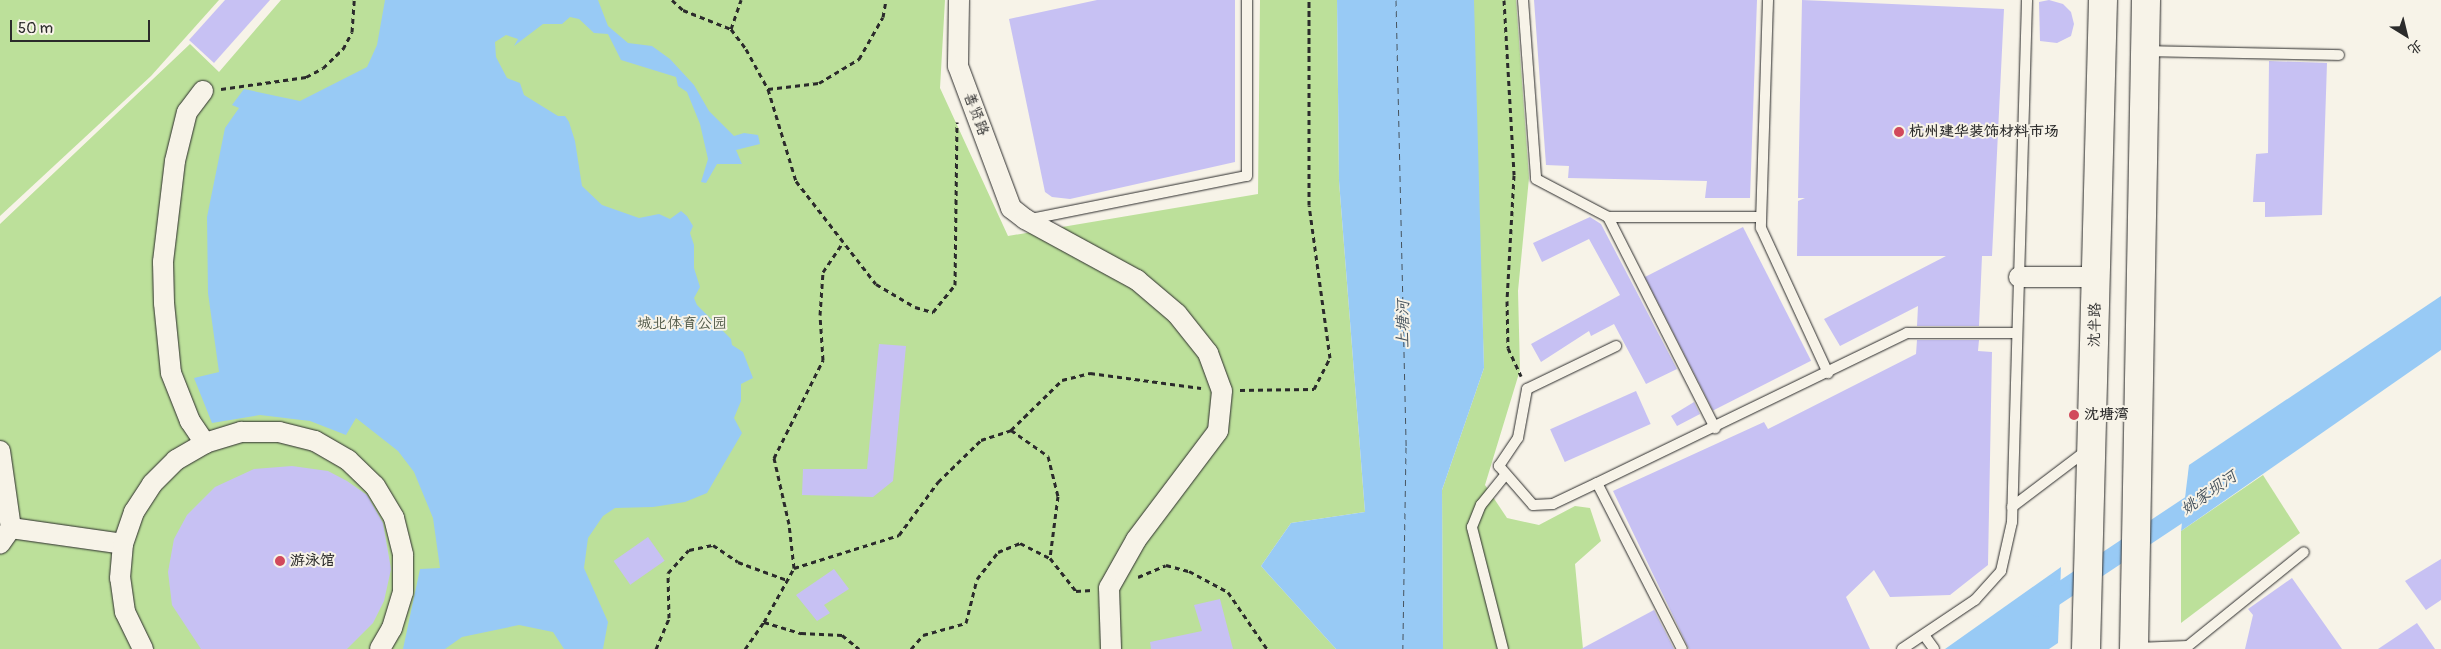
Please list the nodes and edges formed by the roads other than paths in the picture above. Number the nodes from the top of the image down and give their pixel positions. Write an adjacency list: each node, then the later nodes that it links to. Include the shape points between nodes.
1 (959, 0): 13 (street, 善贤路, via 958,66 1012,208)
2 (1247, 0): 13 (lane, via 1247,176 1049,217)
3 (1523, 0): 12 (lane, via 1536,179)
4 (1768, 0): 11 (lane)
5 (2027, 0): 14 (lane)
6 (2103, 0): 15 (main road, 沈半路)
7 (2146, 0): 8 (main road)
8 (2143, 51): 9 (lane); 40 (main road)
9 (2339, 54)
10 (203, 91): 20 (street, via 187,112 175,161 163,270 172,373 190,421)
11 (1761, 216): 12 (lane); 18 (lane, via 1761,228)
12 (1608, 217): 19 (lane)
13 (1025, 219): 34 (street, via 1137,280 1177,314 1208,352 1222,391 1218,431 1136,540 1109,588)
14 (2019, 277): 15 (street); 16 (lane)
15 (2096, 277): 21 (main road, 沈半路)
16 (2017, 333): 18 (lane, via 1907,333); 25 (lane)
17 (1616, 346): 23 (lane, via 1527,389 1518,438 1499,466)
18 (1828, 373): 19 (lane)
19 (1715, 428): 24 (lane)
20 (205, 443): 28 (street, via 176,460 152,484 134,512); 33 (street, via 241,432 288,434 315,441 348,460 375,486 394,518 403,555 403,592 392,628)
21 (2091, 446): 25 (lane); 39 (main road, 沈半路)
22 (0, 451): 26 (street)
23 (1505, 474): 24 (lane, via 1533,505 1553,504); 35 (lane, via 1481,505 1472,528)
24 (1597, 484): 36 (lane)
25 (2012, 507): 30 (lane, via 2001,571 1975,600)
26 (11, 528): 27 (street); 28 (street)
27 (0, 544)
28 (123, 544): 32 (street, via 120,578 125,612)
29 (2304, 552): 31 (lane)
30 (1924, 635): 37 (lane); 38 (lane)
31 (2197, 645): 40 (lane)
32 (142, 649)
33 (380, 649)
34 (1111, 649)
35 (1503, 649)
36 (1682, 649)
37 (1902, 649)
38 (1934, 649)
39 (2086, 649)
40 (2134, 649)

